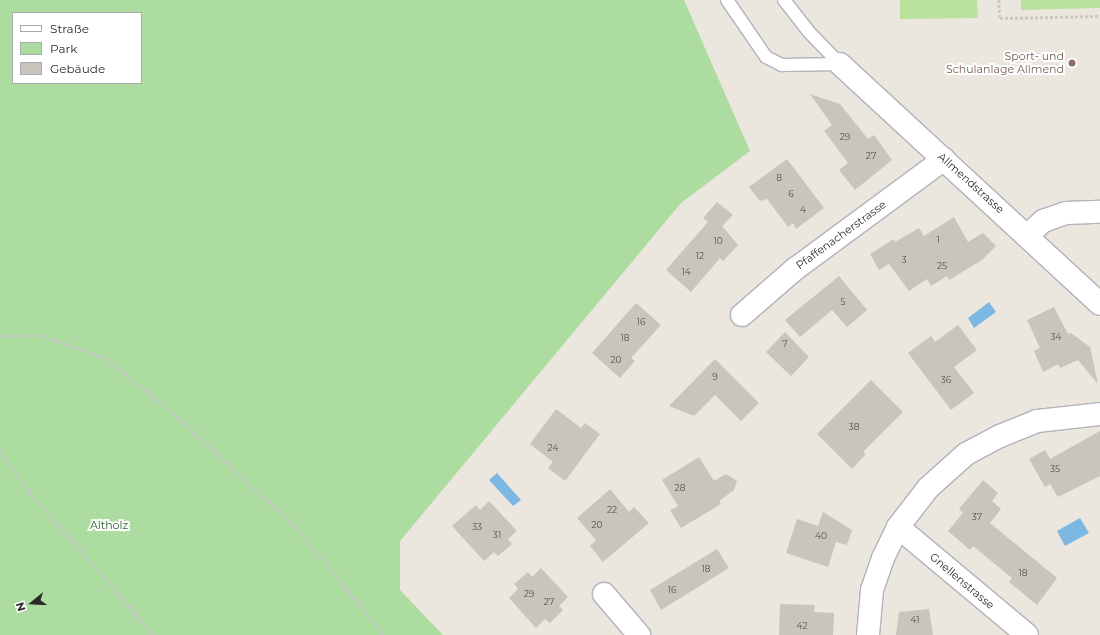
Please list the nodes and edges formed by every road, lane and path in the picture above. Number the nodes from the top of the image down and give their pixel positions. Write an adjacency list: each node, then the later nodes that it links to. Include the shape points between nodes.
1 (727, 0): 5 (lane, via 766,56 782,65)
2 (784, 0): 5 (lane, via 809,32)
3 (999, 0): 4 (path, via 1000,18)
4 (1100, 16)
5 (840, 64): 6 (street, Allmendstrasse)
6 (944, 159): 8 (street, Allmendstrasse); 10 (street, Pfaffenacherstrasse, via 795,269)
7 (1100, 212): 8 (street, via 1066,213 1043,221)
8 (1028, 235): 9 (street, Allmendstrasse)
9 (1100, 304)
10 (742, 315)
11 (0, 336): 17 (path, via 40,335 106,358 177,417 296,527)
12 (1100, 414): 14 (street, via 1037,421 966,454 928,488)
13 (0, 451): 16 (path, via 30,492)
14 (898, 527): 19 (street, via 872,590); 20 (street, Gnellenstrasse)
15 (604, 594): 18 (street)
16 (154, 635)
17 (384, 635)
18 (639, 635)
19 (868, 635)
20 (1027, 635)

